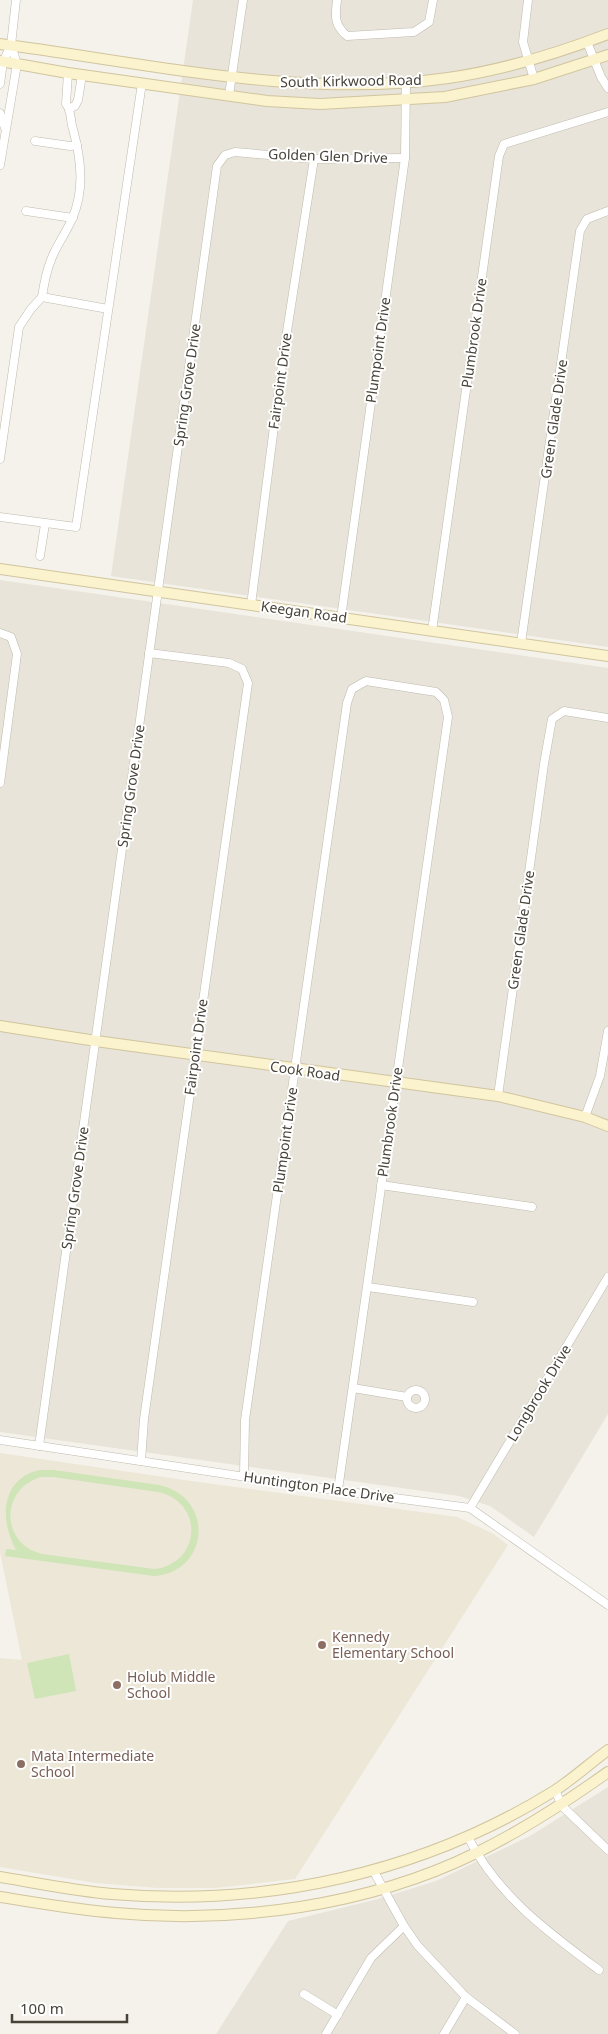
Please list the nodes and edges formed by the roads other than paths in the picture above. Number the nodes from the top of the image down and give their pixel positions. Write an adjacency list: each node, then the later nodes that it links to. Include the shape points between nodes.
1 (16, 0): 8 (street)
2 (243, 0): 16 (street)
3 (337, 0): 4 (street, via 338,28 347,36 414,32 429,22)
4 (433, 0)
5 (528, 0): 11 (street, via 523,42)
6 (608, 34): 7 (main road, South Kirkwood Road)
7 (587, 42): 10 (street); 11 (main road, South Kirkwood Road)
8 (5, 45): 12 (street); 13 (street); 16 (main road, South Kirkwood Road)
9 (608, 55): 10 (main road, South Kirkwood Road)
10 (594, 60): 17 (main road, South Kirkwood Road); 21 (street)
11 (528, 61): 17 (street); 19 (main road, South Kirkwood Road, via 491,71)
12 (2, 62): 13 (main road, South Kirkwood Road); 20 (street)
13 (16, 64): 14 (main road, South Kirkwood Road); 27 (street)
14 (68, 73): 15 (main road, South Kirkwood Road); 24 (street, via 66,104)
15 (82, 75): 18 (main road, South Kirkwood Road); 24 (street, via 78,100)
16 (232, 77): 19 (main road, South Kirkwood Road, via 321,84); 22 (street)
17 (534, 79): 23 (main road, South Kirkwood Road, via 445,97)
18 (142, 83): 22 (main road, South Kirkwood Road); 38 (street)
19 (406, 83): 23 (street, Plumpoint Drive)
20 (0, 84)
21 (608, 88)
22 (229, 96): 23 (main road, South Kirkwood Road, via 320,104)
23 (406, 100): 31 (street, Plumpoint Drive)
24 (70, 108): 29 (street)
25 (608, 112): 47 (street, Plumbrook Drive, via 504,144 499,156)
26 (0, 113): 27 (street)
27 (6, 129): 33 (street)
28 (35, 141): 29 (street)
29 (77, 145): 36 (street, via 81,165)
30 (251, 154): 32 (street, Golden Glen Drive); 44 (street, Spring Grove Drive, via 235,152 225,155 217,166)
31 (405, 158): 32 (street, Golden Glen Drive); 46 (street, Plumpoint Drive)
32 (314, 159): 45 (street, Fairpoint Drive, via 283,357)
33 (0, 161)
34 (26, 211): 36 (street)
35 (608, 211): 49 (street, Green Glade Drive, via 587,219 580,231)
36 (73, 218): 37 (street, via 52,258)
37 (42, 297): 38 (street); 39 (street, via 19,327)
38 (108, 308): 41 (street, via 76,527)
39 (0, 459)
40 (0, 517): 41 (street)
41 (45, 524): 42 (street)
42 (40, 556)
43 (0, 569): 44 (main road, Keegan Road)
44 (159, 592): 45 (main road, Keegan Road); 50 (street, Spring Grove Drive)
45 (251, 605): 46 (main road, Keegan Road)
46 (341, 618): 47 (main road, Keegan Road)
47 (432, 631): 49 (main road, Keegan Road)
48 (0, 633): 54 (street, via 11,637 17,654)
49 (521, 643): 51 (main road, Keegan Road)
50 (149, 653): 57 (street, Spring Grove Drive); 58 (street, Fairpoint Drive, via 229,663 242,669 248,683)
51 (608, 656)
52 (608, 718): 61 (street, Green Glade Drive, via 564,711 552,719)
53 (443, 754): 59 (street, Plumpoint Drive, via 448,717 444,700 436,692 366,682 352,689 347,703); 60 (street, Plumbrook Drive)
54 (0, 783)
55 (0, 1026): 57 (main road, Cook Road)
56 (608, 1031): 62 (street, via 600,1076)
57 (96, 1041): 58 (main road, Cook Road); 72 (street, Spring Grove Drive)
58 (196, 1054): 59 (main road, Cook Road); 73 (street, Fairpoint Drive, via 144,1419)
59 (296, 1070): 60 (main road, Cook Road); 74 (street, Plumpoint Drive, via 245,1420)
60 (395, 1083): 61 (main road, Cook Road); 64 (street, Plumbrook Drive)
61 (498, 1096): 62 (main road, Cook Road)
62 (585, 1117): 63 (main road, Cook Road)
63 (608, 1126)
64 (381, 1185): 65 (street); 67 (street, Plumbrook Drive)
65 (532, 1207)
66 (608, 1277): 76 (street, Longbrook Drive)
67 (368, 1286): 68 (street); 69 (street, Plumbrook Drive)
68 (473, 1302)
69 (353, 1388): 70 (street); 75 (street, Plumbrook Drive)
70 (407, 1397)
71 (0, 1440): 72 (street, Huntington Place Drive)
72 (39, 1446): 73 (street, Huntington Place Drive)
73 (141, 1461): 74 (street, Huntington Place Drive)
74 (244, 1475): 75 (street, Huntington Place Drive)
75 (338, 1490): 76 (street, Huntington Place Drive)
76 (470, 1508): 77 (street, Huntington Place Drive)
77 (608, 1606)
78 (608, 1750): 80 (main road)
79 (608, 1772): 81 (main road)
80 (555, 1790): 81 (street); 82 (main road)
81 (562, 1806): 83 (street); 84 (main road)
82 (468, 1837): 84 (street); 85 (main road)
83 (608, 1850)
84 (476, 1853): 87 (main road, via 423,1876); 94 (street, via 531,1918)
85 (373, 1870): 87 (street); 90 (main road, via 293,1889)
86 (0, 1877): 88 (main road)
87 (383, 1888): 92 (main road, via 295,1907); 93 (street)
88 (86, 1891): 90 (main road); 91 (main road)
89 (0, 1897): 91 (main road)
90 (206, 1897): 92 (main road)
91 (84, 1910): 92 (main road, via 134,1915)
92 (206, 1916)
93 (404, 1926): 96 (street, via 418,1946); 97 (street, via 371,1958)
94 (599, 1970)
95 (304, 1994): 97 (street)
96 (466, 1997): 99 (street); 100 (street)
97 (338, 2014): 98 (street)
98 (326, 2034)
99 (444, 2034)
100 (515, 2034)

